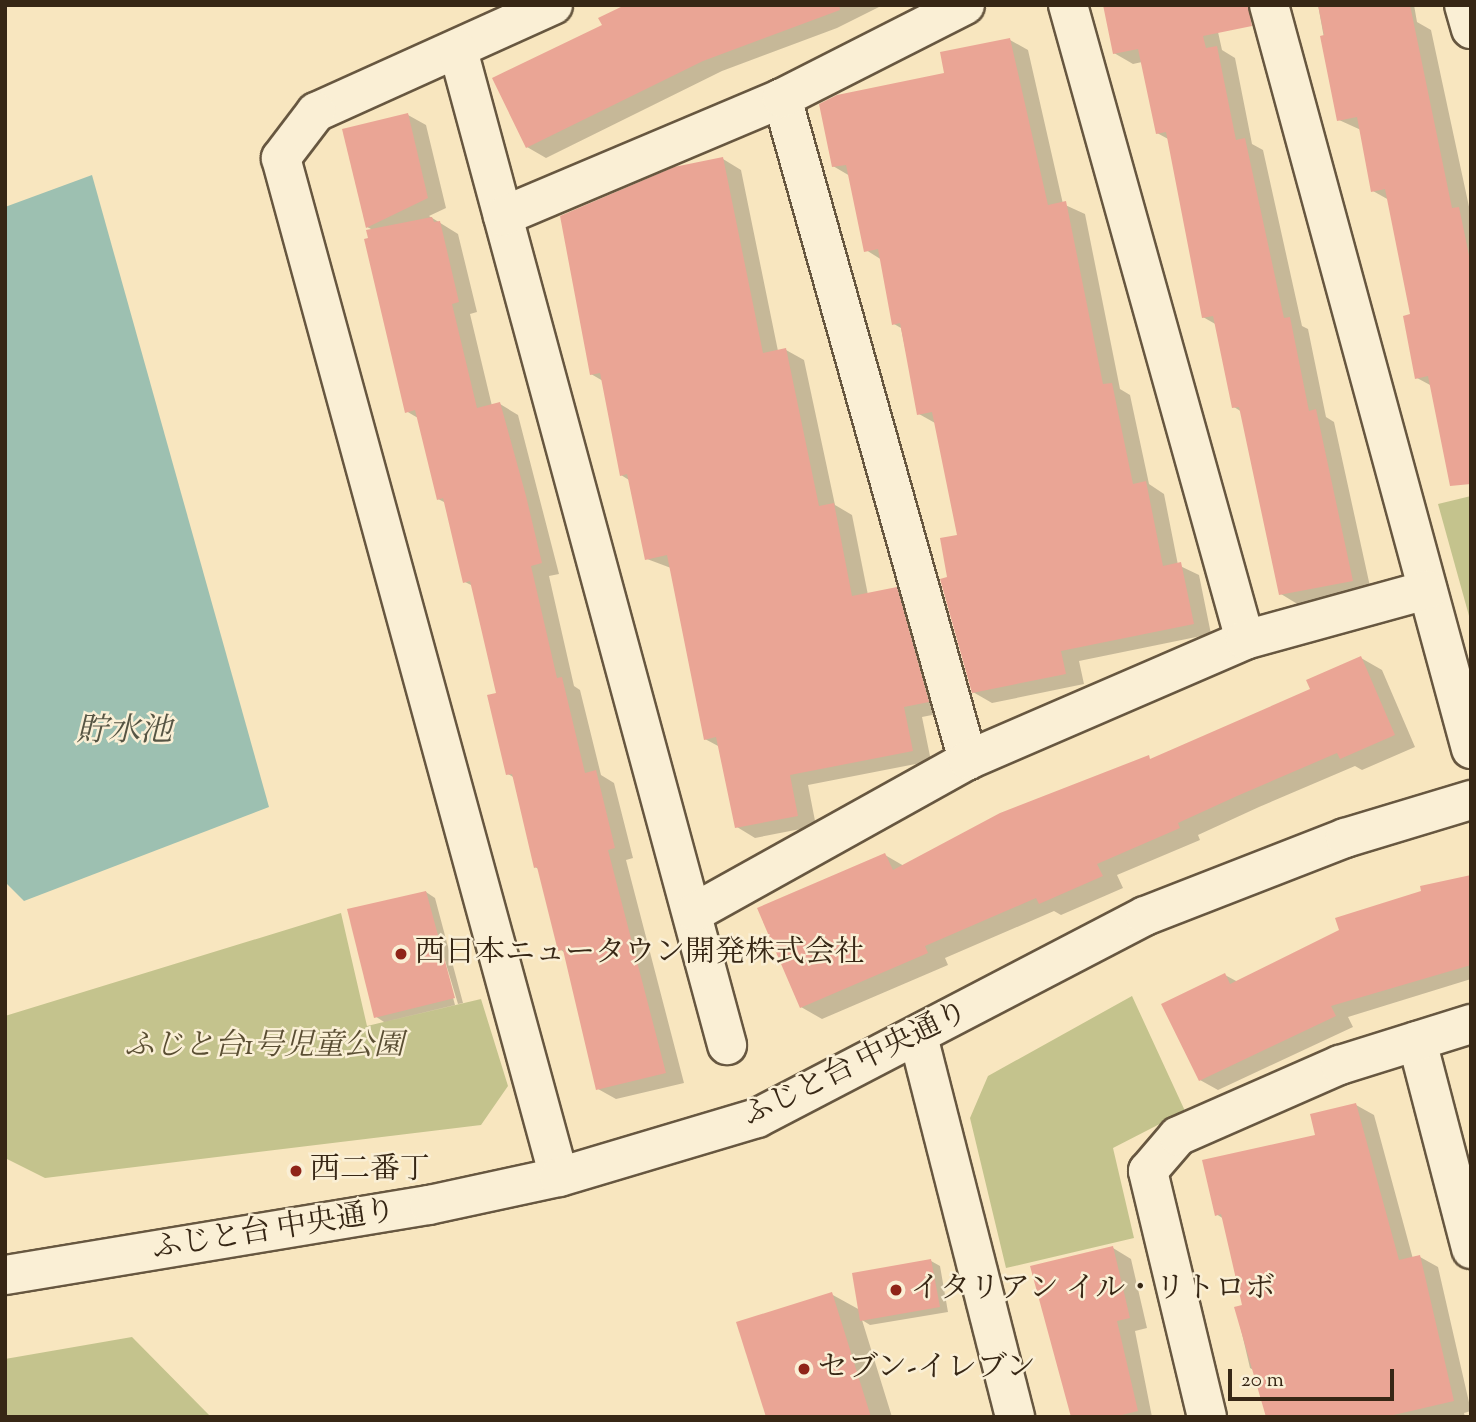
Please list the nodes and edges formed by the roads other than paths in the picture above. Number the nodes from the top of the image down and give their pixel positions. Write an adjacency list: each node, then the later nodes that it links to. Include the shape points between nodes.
1 (553, 5): 7 (street)
2 (965, 5): 8 (street)
3 (1068, 5): 11 (street)
4 (1269, 5): 10 (street)
5 (1464, 5): 6 (street)
6 (1471, 29)
7 (458, 50): 9 (street); 20 (street, via 316,112 281,158)
8 (782, 98): 9 (street); 13 (street)
9 (503, 216): 15 (street)
10 (1427, 590): 11 (street); 12 (street)
11 (1245, 640): 13 (street)
12 (1471, 749)
13 (968, 760): 15 (street)
14 (1471, 800): 17 (street, ふじと台 中央通り, via 1345,838 1145,916)
15 (695, 912): 19 (street)
16 (1471, 1024): 18 (street)
17 (918, 1036): 20 (street, ふじと台 中央通り, via 757,1118); 23 (street)
18 (1417, 1041): 21 (street); 24 (street, via 1340,1065 1178,1136 1148,1171)
19 (727, 1045)
20 (559, 1177): 22 (street, ふじと台 中央通り, via 429,1206)
21 (1471, 1250)
22 (5, 1275)
23 (1015, 1417)
24 (1207, 1417)

